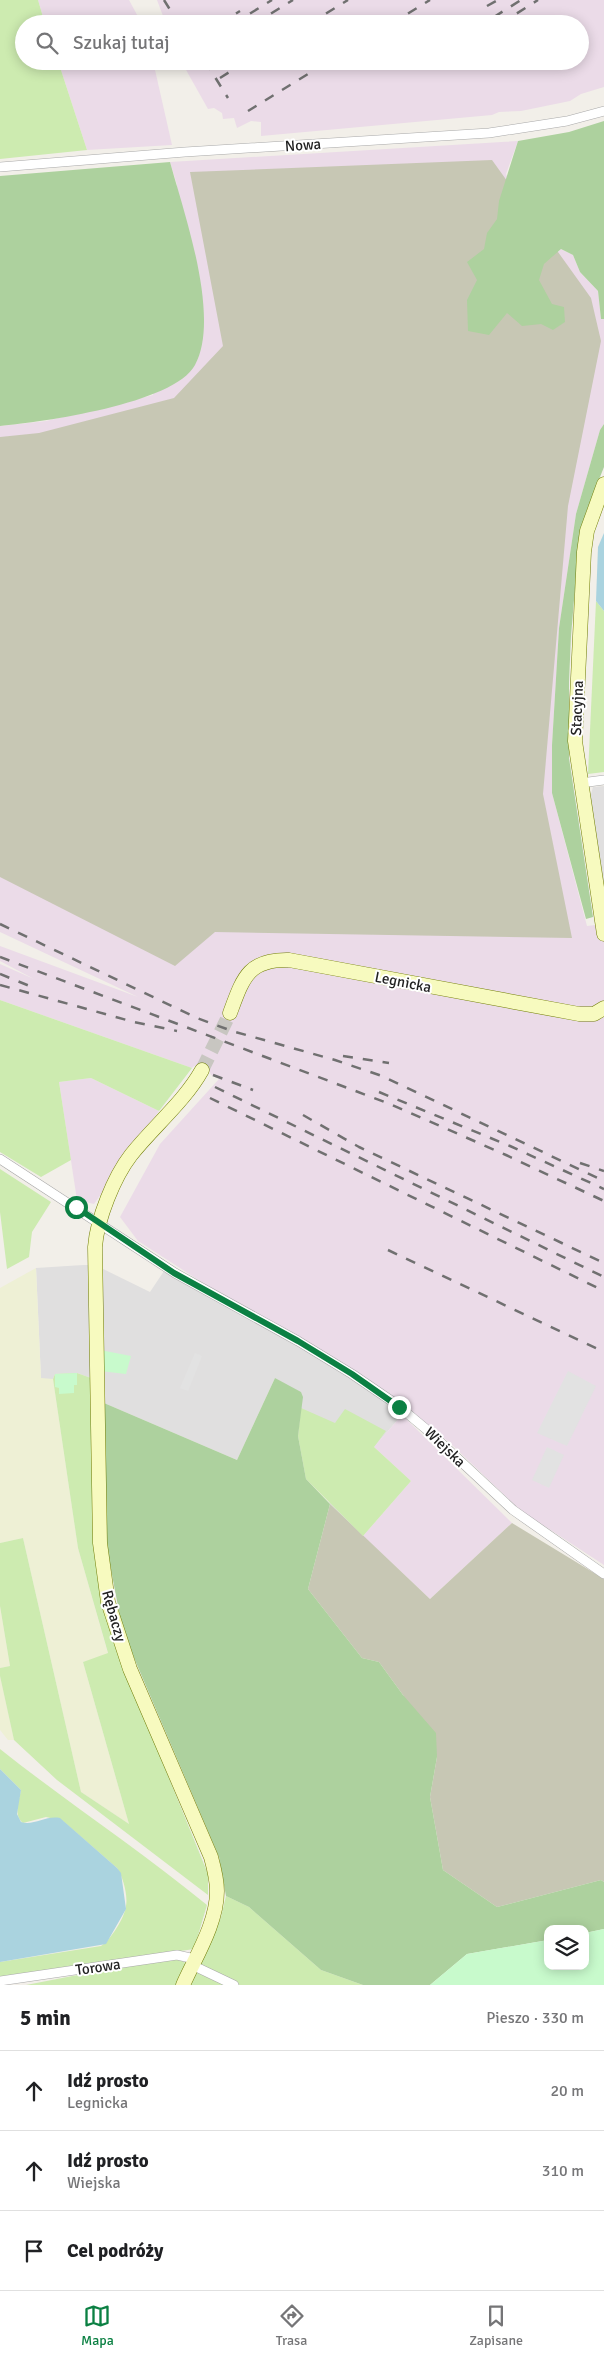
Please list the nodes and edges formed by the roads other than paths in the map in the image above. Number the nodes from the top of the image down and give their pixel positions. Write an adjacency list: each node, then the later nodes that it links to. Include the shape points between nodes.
1 (604, 111): 2 (street, Nowa, via 566,121 488,133)
2 (0, 167)
3 (604, 484): 5 (street, Stacyjna)
4 (604, 502): 5 (street)
5 (593, 513): 7 (street, Stacyjna, via 584,552 575,740)
6 (604, 780): 7 (street)
7 (581, 783): 8 (street, Stacyjna)
8 (602, 915): 9 (street, Stacyjna)
9 (604, 934)
10 (604, 1008): 11 (street, Legnicka, via 594,1014 579,1014 289,960 274,960 261,963 248,974)
11 (230, 1013)
12 (202, 1070): 14 (street, via 194,1084 130,1156)
13 (0, 1159): 14 (street)
14 (99, 1223): 15 (street, Wiejska, via 174,1273 298,1341 396,1404 505,1504); 16 (street, Rębaczy, via 95,1247 103,1575 108,1602 130,1669 211,1857 215,1874 216,1908)
15 (604, 1574)
16 (194, 1962): 17 (street, Torowa, via 177,1955); 18 (street, Rębaczy); 19 (street, Torowa)
17 (0, 1981)
18 (183, 1985)
19 (234, 1985)

